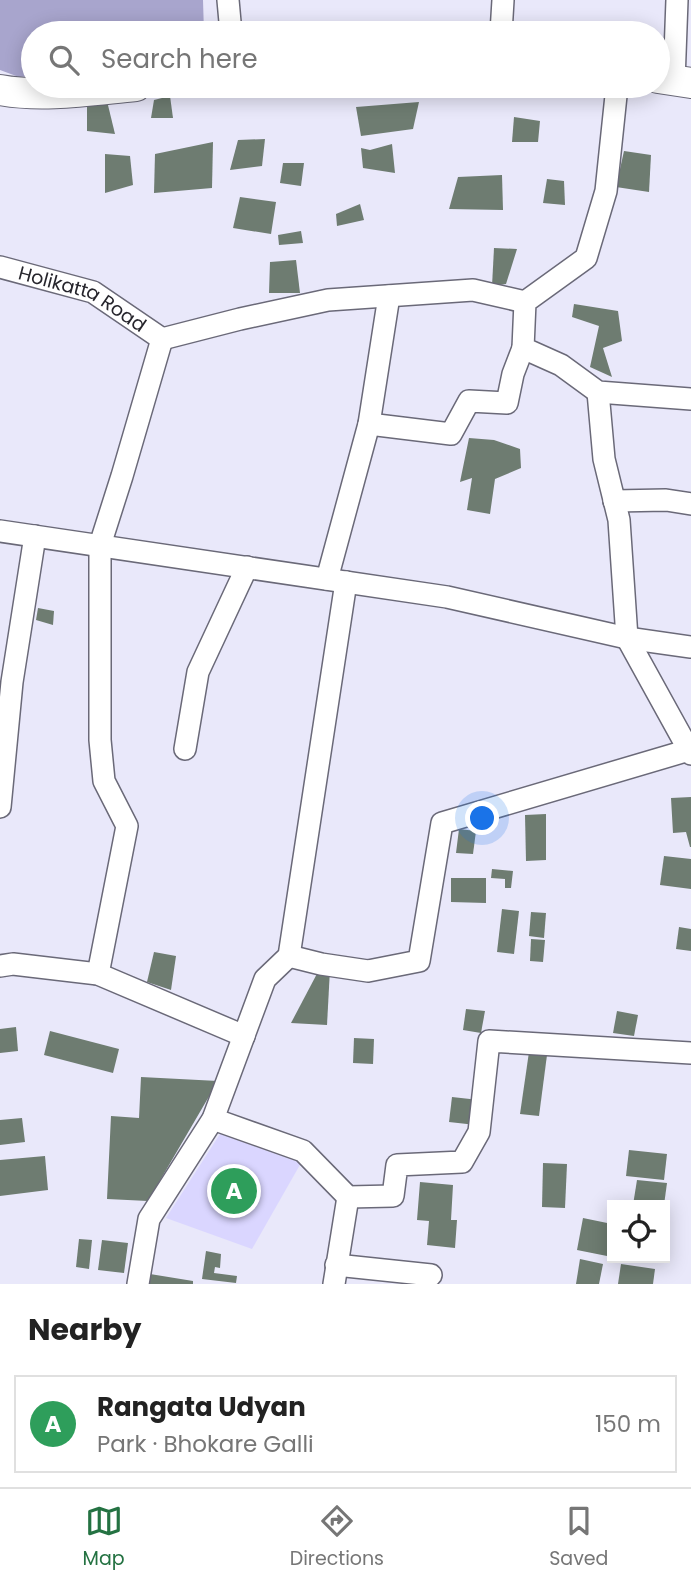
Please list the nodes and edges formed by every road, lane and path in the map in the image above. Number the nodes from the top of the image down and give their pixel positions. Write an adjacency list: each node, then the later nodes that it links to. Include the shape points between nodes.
1 (228, 0): 4 (street)
2 (503, 0): 5 (street)
3 (677, 0): 6 (street)
4 (230, 21)
5 (502, 21)
6 (674, 80)
7 (0, 90): 8 (main road)
8 (21, 93)
9 (616, 98): 12 (street, via 606,191 586,258)
10 (0, 267): 13 (street, Holikatta Road, via 93,292)
11 (389, 296): 12 (street, via 473,289); 13 (street, via 328,300); 17 (street)
12 (525, 302): 14 (street)
13 (162, 339): 22 (street)
14 (523, 348): 15 (street, via 561,365); 17 (street, via 507,403 470,401 451,434)
15 (598, 392): 16 (street); 18 (street, via 604,459)
16 (691, 399)
17 (369, 424): 24 (street)
18 (614, 501): 19 (street); 25 (street)
19 (691, 504)
20 (0, 531): 21 (street)
21 (35, 536): 22 (street); 29 (street, via 12,682)
22 (100, 545): 23 (street); 32 (street, via 101,754 104,781 127,826)
23 (247, 568): 24 (street); 27 (street, via 198,672)
24 (337, 581): 25 (street, via 447,597); 30 (street)
25 (627, 638): 26 (street); 28 (street)
26 (691, 647)
27 (184, 749)
28 (690, 752): 30 (street, via 442,823 419,961 368,971)
29 (0, 807)
30 (289, 956): 33 (street, via 265,979)
31 (0, 966): 32 (street)
32 (98, 974): 33 (street)
33 (244, 1036): 35 (street)
34 (691, 1054): 36 (street, via 489,1041 479,1132 462,1162 397,1165 393,1196)
35 (213, 1119): 36 (street, via 303,1151); 39 (street, via 149,1219)
36 (348, 1197): 37 (street)
37 (335, 1275): 38 (street)
38 (431, 1275)
39 (138, 1284)

